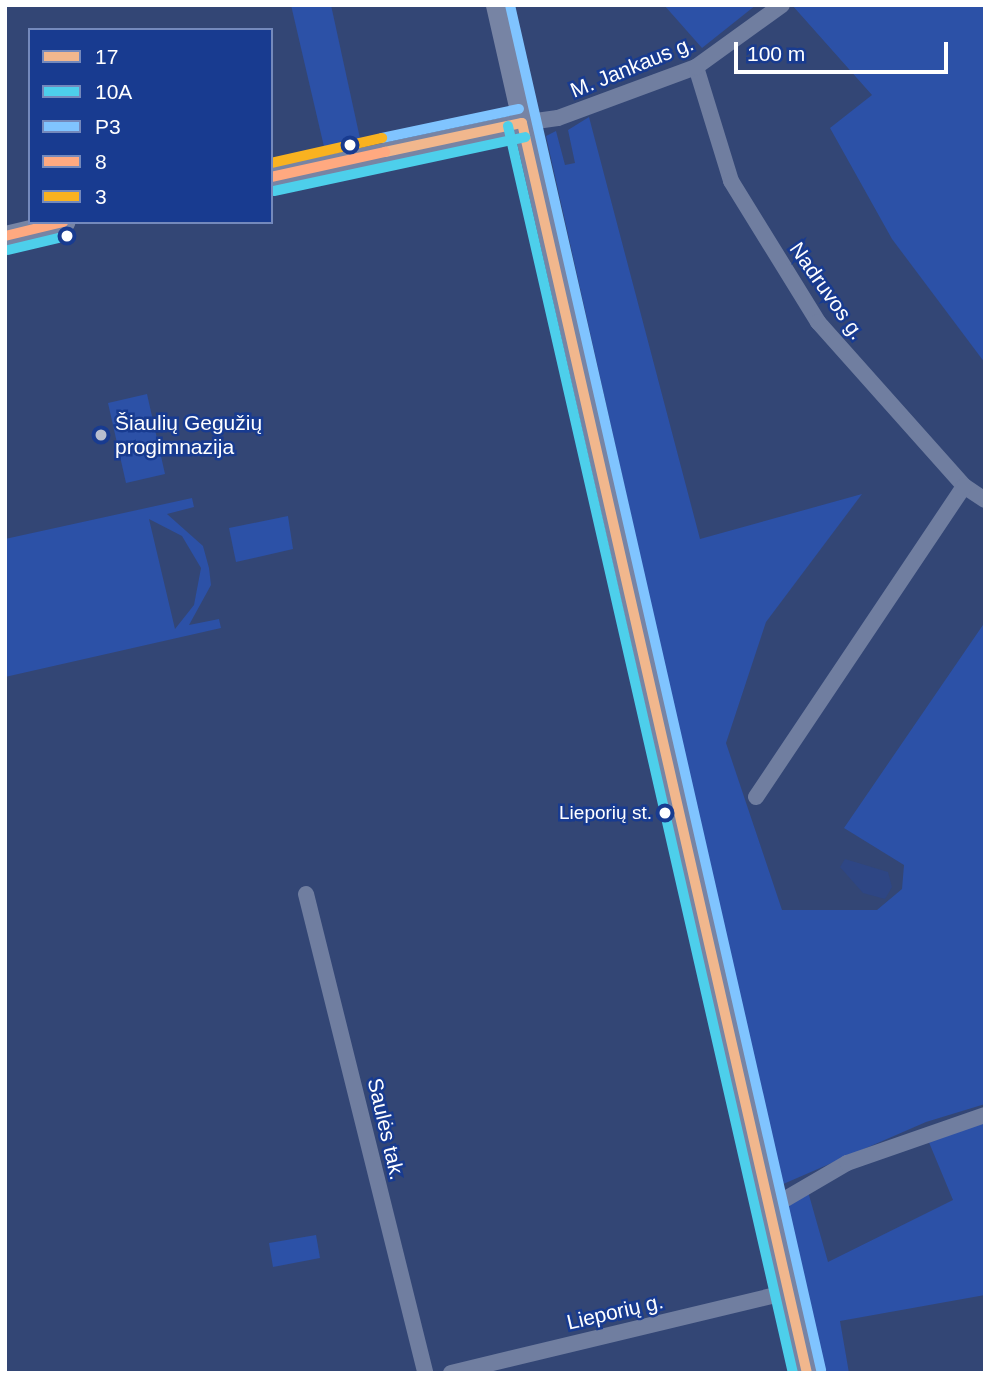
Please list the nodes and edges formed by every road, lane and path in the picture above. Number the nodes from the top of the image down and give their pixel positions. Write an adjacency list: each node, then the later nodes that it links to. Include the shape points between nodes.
1 (496, 5): 4 (main road)
2 (782, 5): 3 (street, M. Jankaus g.)
3 (696, 67): 4 (street, M. Jankaus g., via 558,118); 8 (street, Nadruvos g., via 731,181 818,322)
4 (522, 123): 5 (main road); 13 (main road)
5 (273, 177)
6 (56, 224): 7 (main road)
7 (5, 236)
8 (964, 486): 9 (street, Nadruvos g.); 10 (street)
9 (985, 500)
10 (756, 797)
11 (306, 894): 15 (street, Saulės tak.)
12 (985, 1115): 13 (street, via 847,1163)
13 (770, 1208): 14 (main road)
14 (789, 1292): 16 (street, Lieporių g.); 17 (main road)
15 (425, 1373)
16 (451, 1373)
17 (807, 1373)

